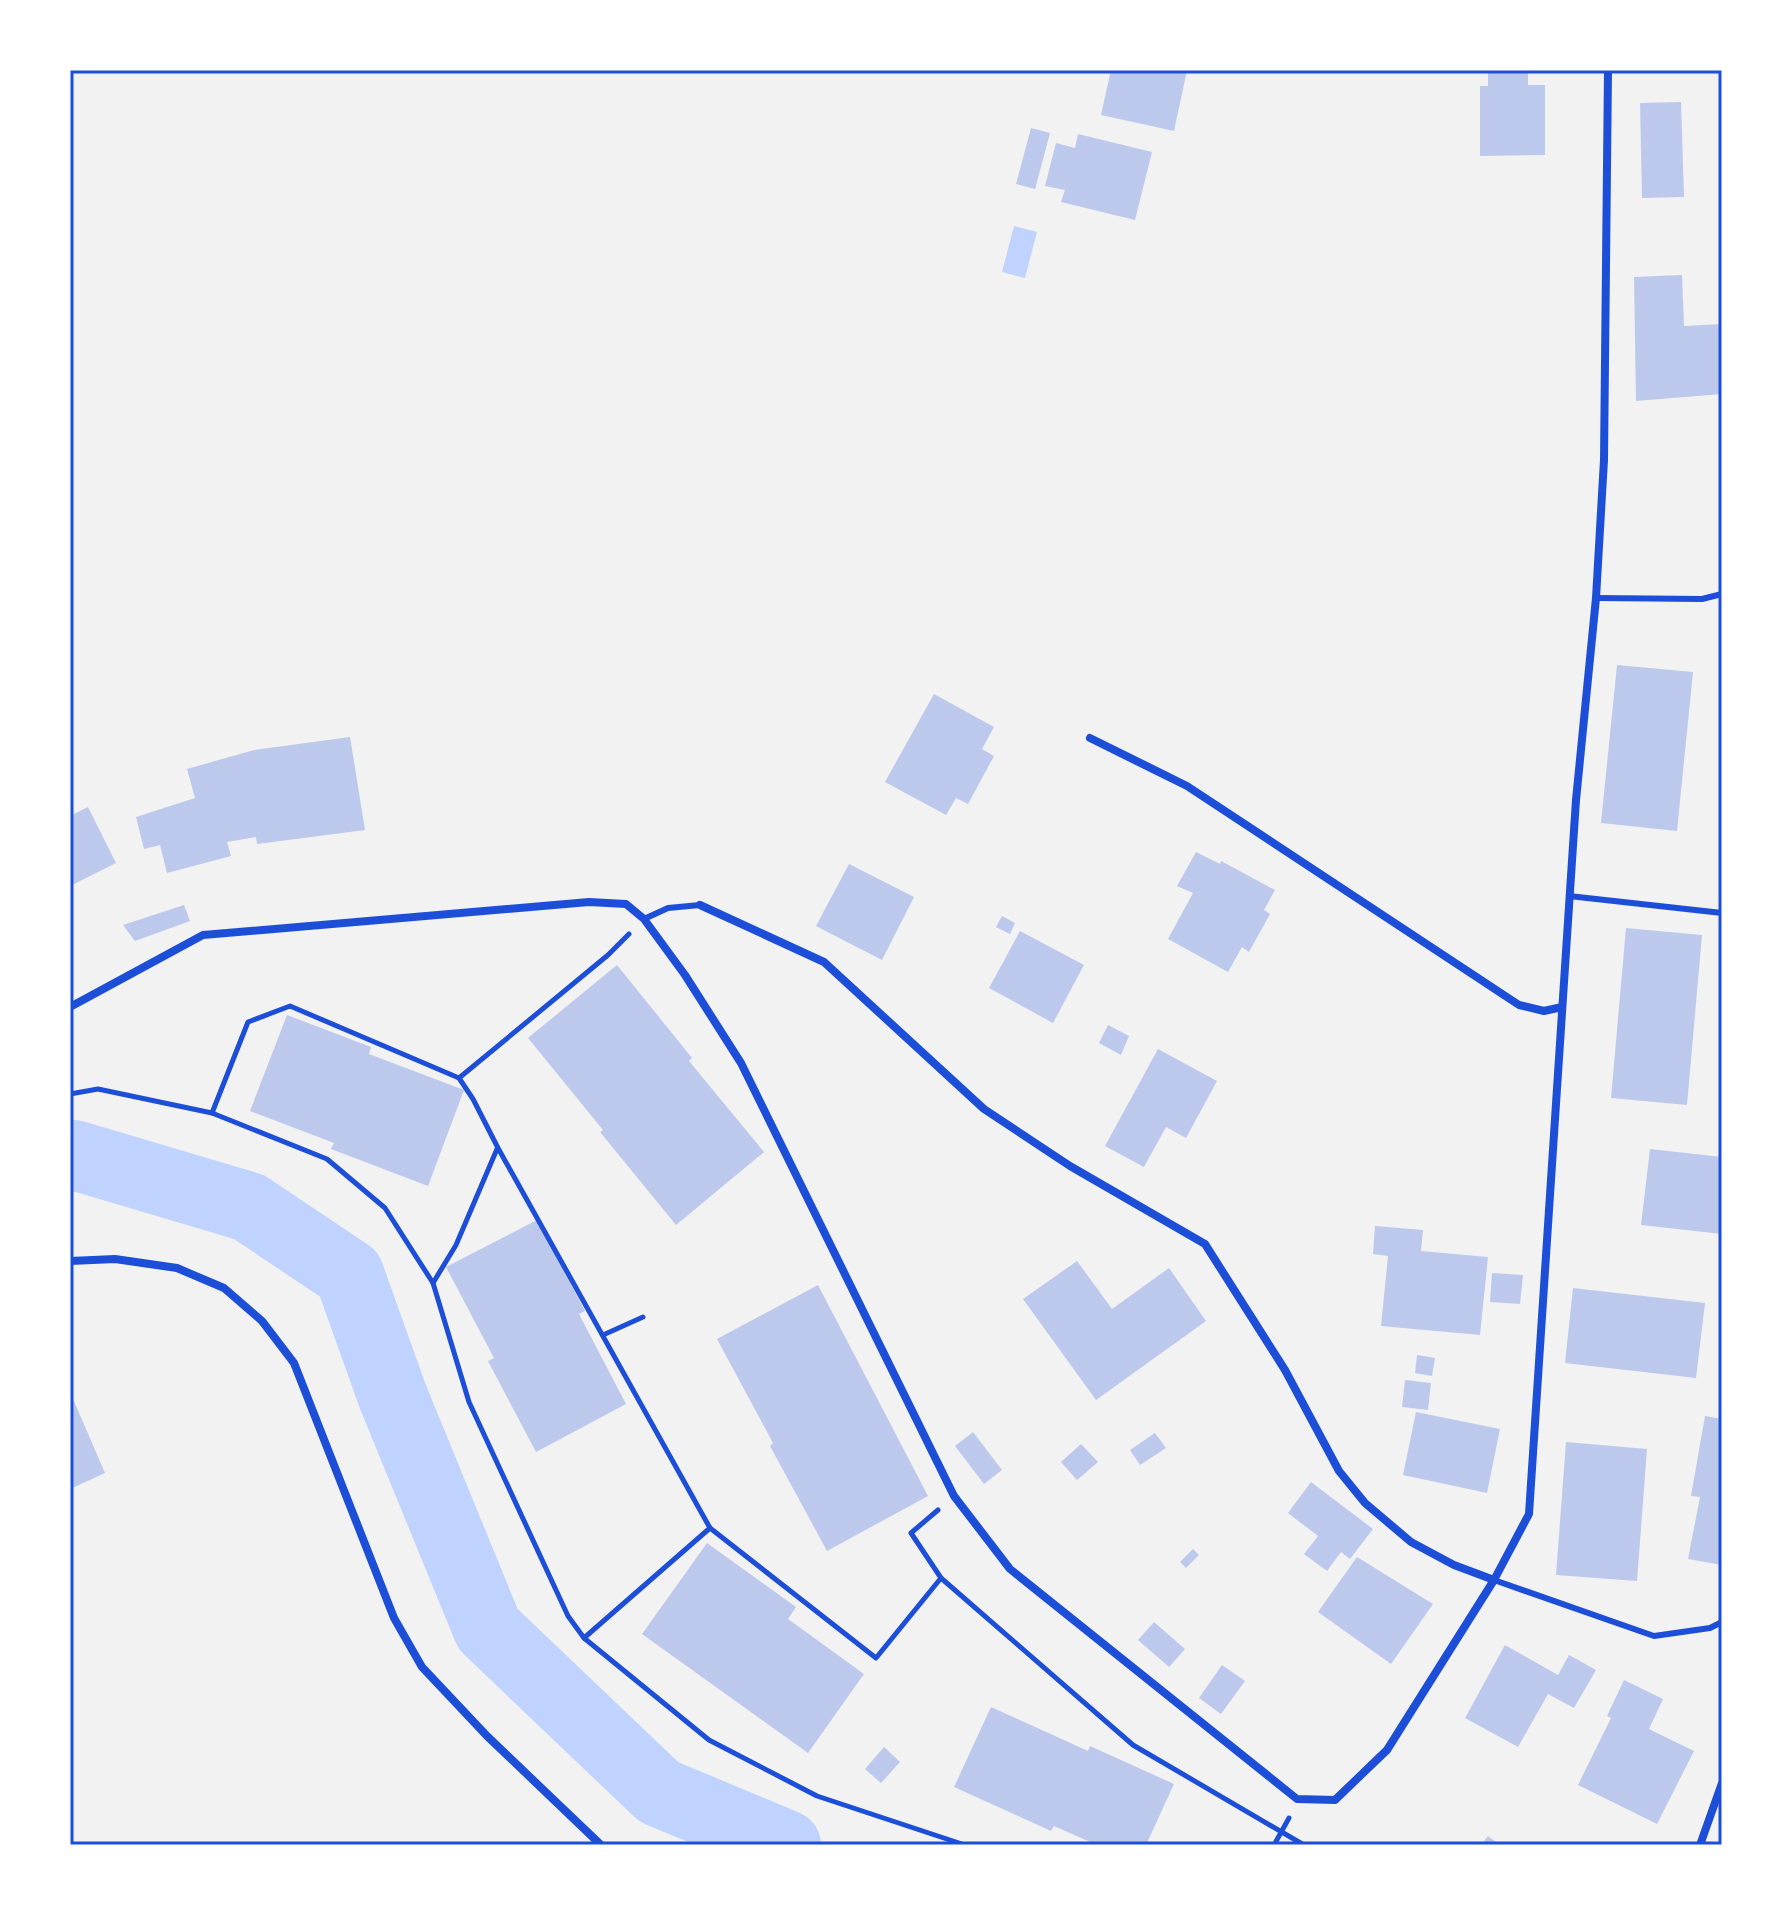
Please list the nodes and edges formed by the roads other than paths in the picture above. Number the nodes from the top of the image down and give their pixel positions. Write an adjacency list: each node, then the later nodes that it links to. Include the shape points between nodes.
1 (1608, 70): 3 (street, via 1604,460)
2 (1722, 594): 3 (lane, via 1702,599)
3 (1596, 598): 5 (street)
4 (1090, 738): 10 (street, via 1187,786 1519,1005 1544,1011)
5 (1569, 896): 7 (lane); 10 (street)
6 (700, 905): 8 (lane, via 668,908); 12 (street, via 824,962 984,1109 1205,1244 1285,1370 1339,1471 1365,1503 1411,1542)
7 (1722, 913)
8 (644, 919): 9 (street, via 626,904 589,902 203,935); 12 (street, via 741,1063 954,1496 1010,1569 1297,1799 1335,1800 1387,1750)
9 (70, 1007)
10 (1562, 1007): 12 (street, via 1529,1514)
11 (70, 1261): 15 (street, via 115,1259 177,1268 224,1288 262,1321 294,1363 394,1618 422,1667)
12 (1494, 1580): 13 (lane, via 1654,1636)
13 (1722, 1622)
14 (1722, 1783): 16 (street)
15 (601, 1845)
16 (1700, 1845)

